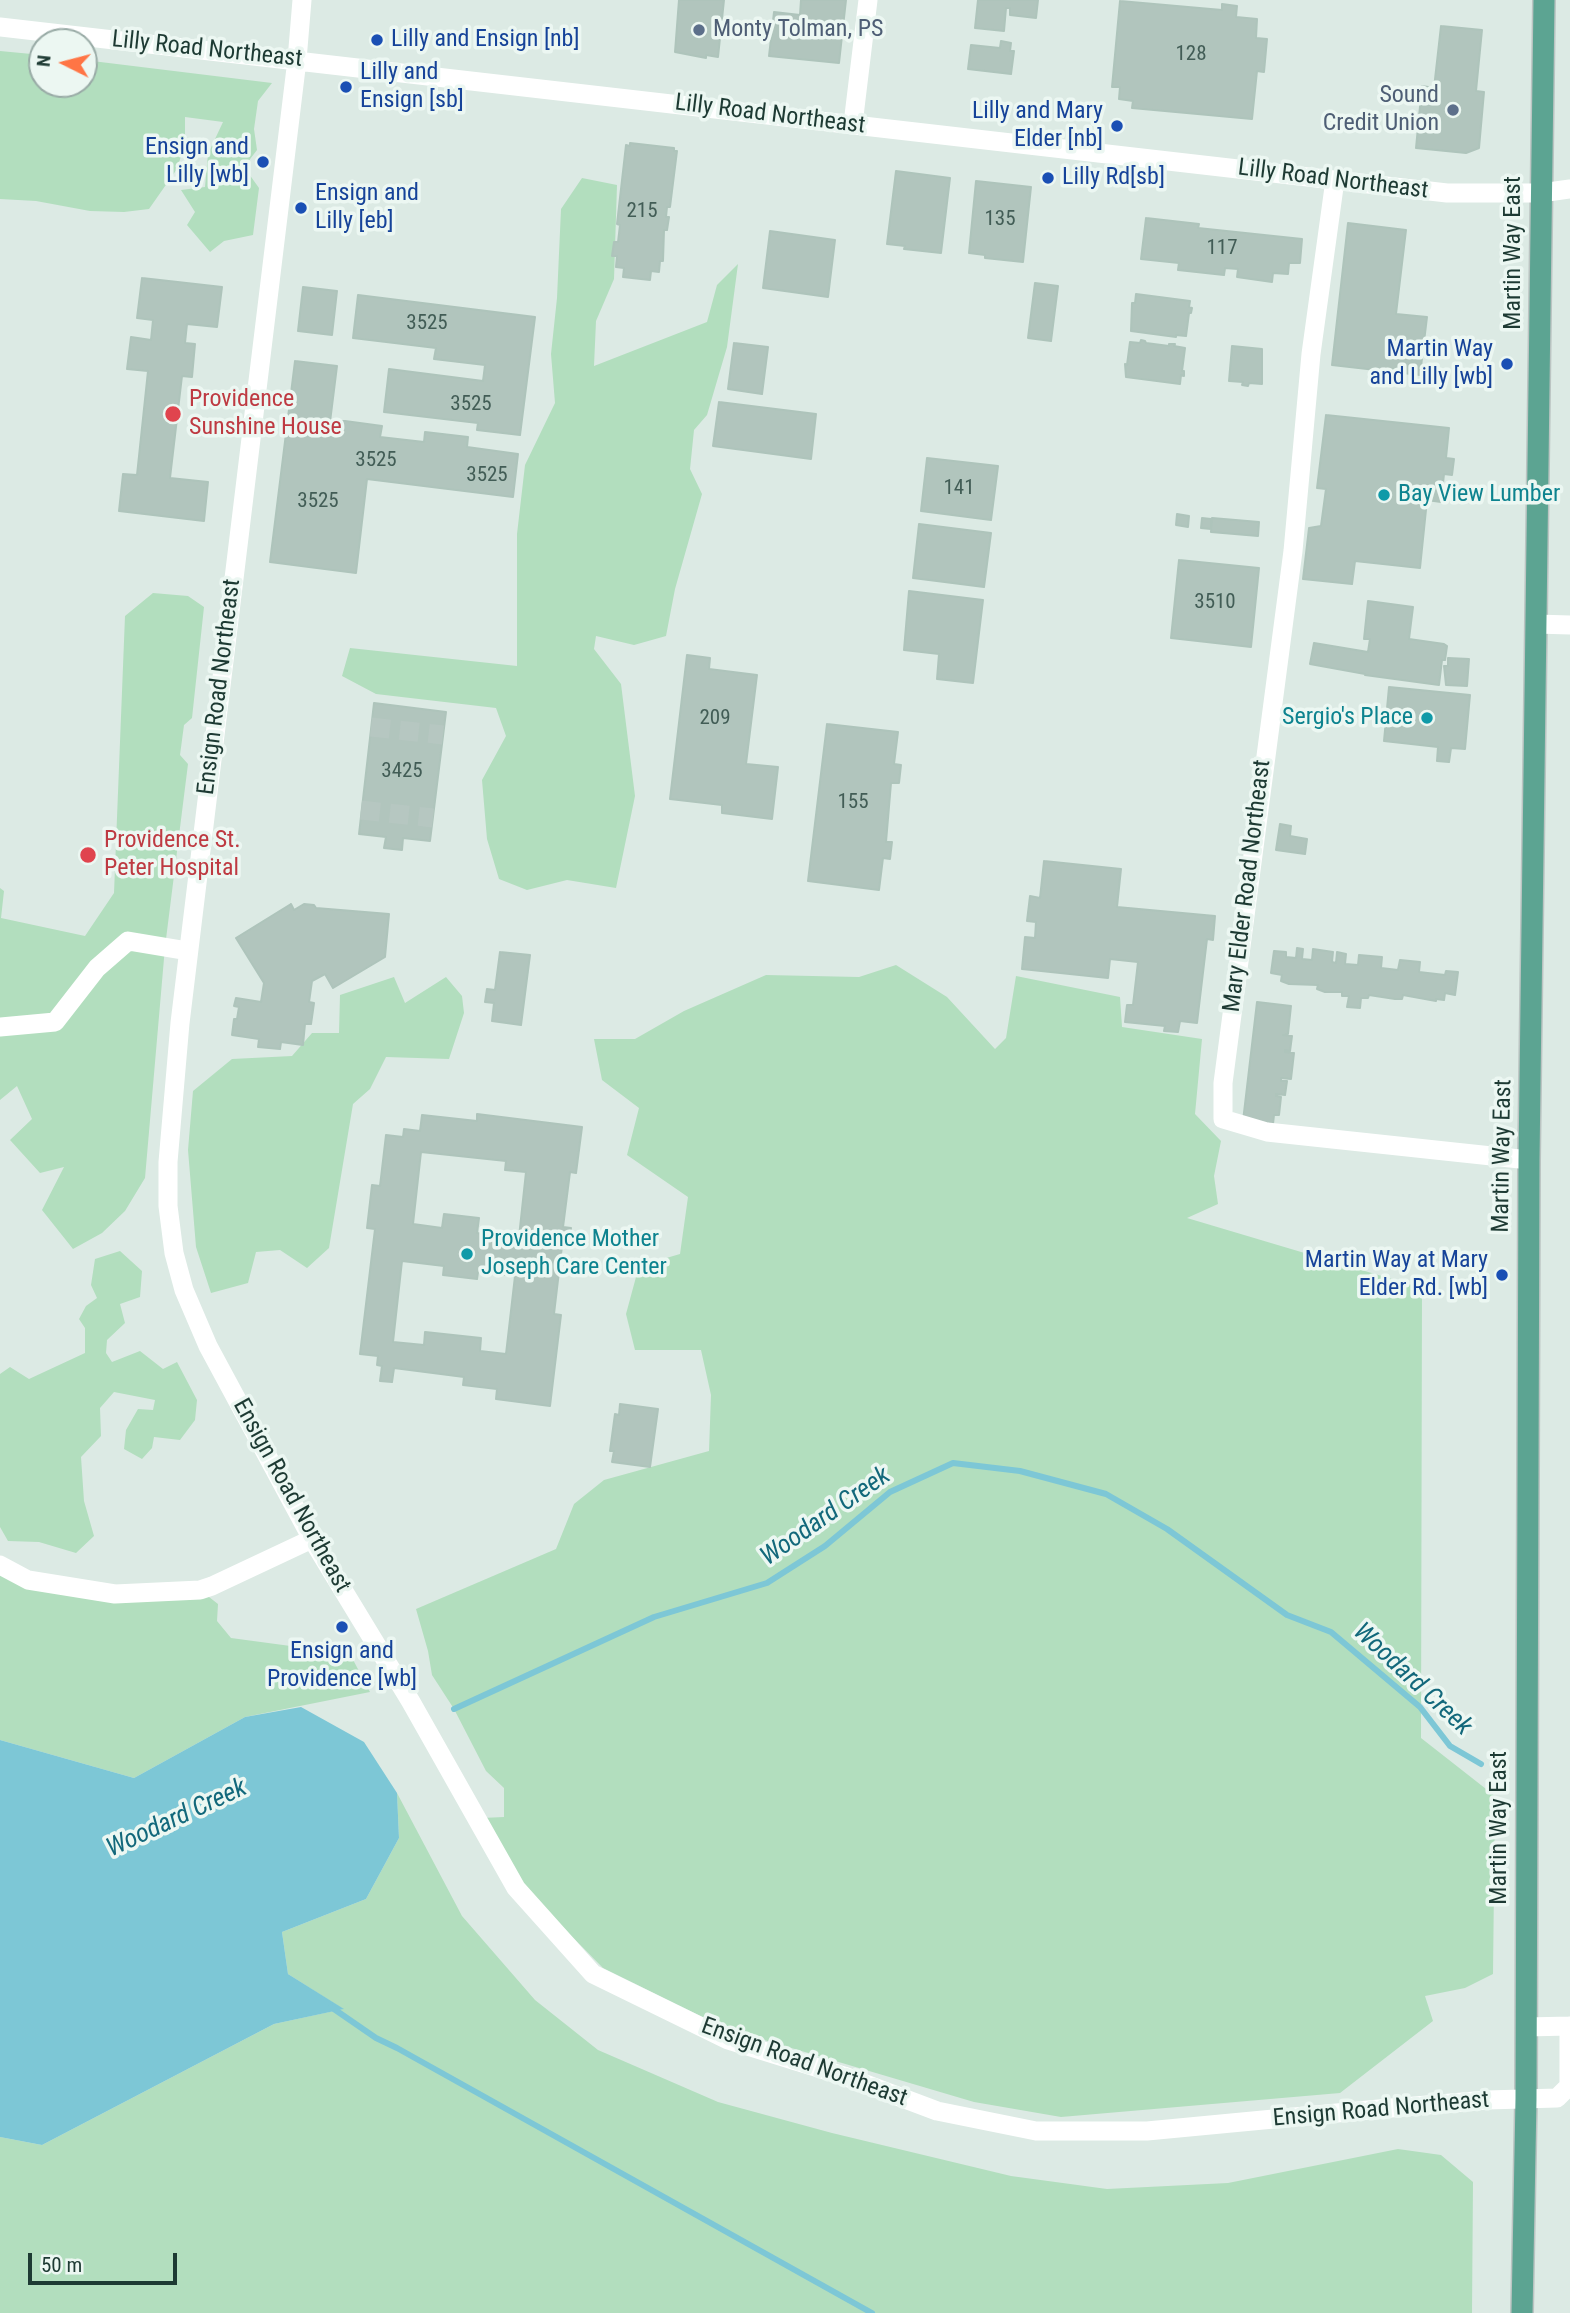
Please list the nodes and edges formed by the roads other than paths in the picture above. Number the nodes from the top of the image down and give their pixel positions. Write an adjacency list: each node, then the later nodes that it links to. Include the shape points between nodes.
1 (302, 0): 5 (street, Ensign Road Northeast)
2 (868, 0): 6 (street)
3 (1544, 0): 9 (main road, Martin Way East)
4 (0, 27): 5 (street, Lilly Road Northeast)
5 (297, 60): 6 (street, Lilly Road Northeast); 12 (street, Ensign Road Northeast)
6 (853, 124): 7 (street, Lilly Road Northeast)
7 (1335, 180): 9 (street, Lilly Road Northeast, via 1447,193); 14 (street, Mary Elder Road Northeast, via 1311,354 1293,551 1223,1083 1223,1119 1267,1132)
8 (1570, 189): 9 (street, Lilly Road Northeast)
9 (1541, 193): 10 (main road, Martin Way East)
10 (1536, 624): 11 (street); 14 (main road, Martin Way East)
11 (1570, 625)
12 (188, 951): 13 (street, via 128,940 97,968 55,1022); 15 (street, Ensign Road Northeast, via 168,1162 174,1253 208,1346)
13 (0, 1027)
14 (1529, 1160): 18 (main road, Martin Way East)
15 (313, 1539): 16 (street, via 200,1590 114,1594 28,1580); 19 (street, Ensign Road Northeast, via 516,1888 593,1974 728,2040 937,2111 1035,2131 1147,2131)
16 (0, 1565)
17 (1570, 2026): 18 (street); 19 (street, Ensign Road Northeast, via 1569,2086 1557,2098)
18 (1526, 2027): 19 (main road, Martin Way East)
19 (1526, 2099): 20 (main road, Martin Way East)
20 (1522, 2313)

